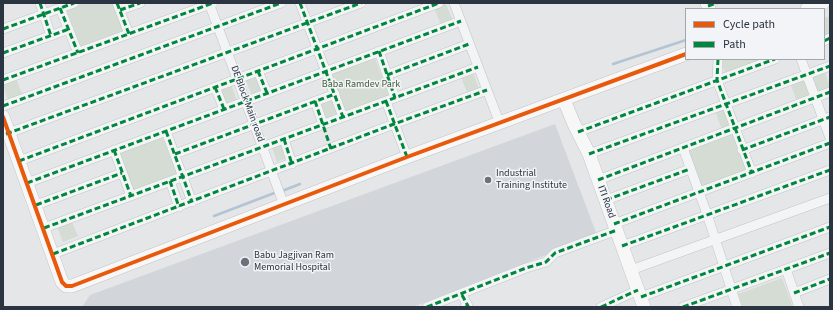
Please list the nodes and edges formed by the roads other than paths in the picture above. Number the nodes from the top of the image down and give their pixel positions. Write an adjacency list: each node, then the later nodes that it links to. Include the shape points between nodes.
1 (40, 3): 14 (street)
2 (74, 3): 12 (street)
3 (140, 3): 11 (street)
4 (211, 3): 17 (street, DE Block Main road); 20 (street)
5 (281, 3): 17 (street)
6 (300, 3): 16 (street)
7 (361, 3): 16 (street)
8 (439, 3): 23 (street)
9 (454, 3): 15 (street)
10 (823, 3): 13 (street)
11 (119, 7): 20 (street)
12 (60, 8): 14 (street); 18 (street)
13 (810, 8)
14 (44, 14): 19 (street); 21 (street)
15 (460, 21): 22 (street); 24 (street)
16 (308, 22): 23 (street); 25 (street)
17 (218, 26): 25 (street, DE Block Main road); 52 (street)
18 (69, 29): 21 (street); 27 (street)
19 (3, 30)
20 (129, 34): 27 (street)
21 (51, 36): 26 (street)
22 (469, 44): 33 (street); 37 (street)
23 (318, 49): 34 (street); 35 (street)
24 (379, 51): 35 (street); 37 (street)
25 (228, 52): 38 (street, DE Block Main road); 64 (street)
26 (3, 53)
27 (78, 53): 39 (street)
28 (685, 54): 48 (street)
29 (718, 60): 40 (street)
30 (772, 60): 40 (street)
31 (801, 60): 36 (street)
32 (830, 66): 36 (street)
33 (478, 67): 42 (street); 47 (street)
34 (258, 71): 38 (street); 44 (street)
35 (326, 71): 44 (street); 45 (street)
36 (807, 74): 46 (street); 51 (street)
37 (387, 75): 47 (street)
38 (238, 79): 41 (street); 49 (street, DE Block Main road)
39 (3, 80)
40 (717, 80): 51 (street); 63 (street)
41 (215, 87): 53 (street); 75 (street)
42 (487, 90): 59 (street); 60 (street)
43 (830, 92): 46 (street)
44 (267, 93): 49 (street)
45 (335, 94): 50 (street); 55 (street)
46 (815, 98): 56 (street); 61 (street)
47 (390, 99): 55 (street); 59 (street)
48 (564, 100): 60 (street); 63 (street, ITI Road)
49 (246, 101): 53 (street); 57 (street, DE Block Main road)
50 (316, 101): 57 (street); 58 (street)
51 (725, 104): 61 (street); 73 (street)
52 (3, 106)
53 (224, 109): 62 (street)
54 (3, 117): 64 (street)
55 (343, 117): 58 (street)
56 (827, 119): 65 (street); 71 (street)
57 (254, 124): 68 (street, DE Block Main road); 72 (street)
58 (323, 124): 66 (street)
59 (394, 124): 74 (street); 76 (street)
60 (500, 124): 74 (street)
61 (734, 128): 69 (street); 71 (street)
62 (166, 130): 70 (street); 72 (street)
63 (578, 132): 73 (street, ITI Road)
64 (6, 134): 75 (street)
65 (830, 138)
66 (284, 139): 68 (street); 76 (street)
67 (830, 143): 81 (street)
68 (263, 147): 79 (street, DE Block Main road); 82 (street)
69 (682, 148): 77 (street); 83 (street)
70 (114, 150): 80 (street); 85 (street)
71 (742, 150): 81 (street)
72 (175, 154): 82 (street)
73 (589, 154): 83 (street, ITI Road)
74 (407, 157): 91 (street)
75 (19, 161): 85 (street)
76 (292, 164): 79 (street)
77 (690, 169): 86 (street); 89 (street)
78 (830, 170): 94 (street)
79 (272, 172): 90 (street); 91 (street, DE Block Main road)
80 (122, 173): 87 (street); 92 (street)
81 (752, 173): 86 (street)
82 (183, 177): 84 (street); 90 (street)
83 (598, 180): 89 (street, ITI Road)
84 (170, 182): 87 (street); 93 (street)
85 (27, 183): 92 (street)
86 (699, 192): 94 (street); 95 (street)
87 (131, 196): 97 (street)
88 (830, 198): 98 (street)
89 (606, 200): 95 (street, ITI Road)
90 (192, 202): 93 (street)
91 (284, 205): 101 (street, via 72,286 66,286 62,282)
92 (36, 206): 97 (street)
93 (179, 206): 101 (street)
94 (707, 214): 98 (street); 99 (street)
95 (615, 227): 99 (street, ITI Road); 108 (street, via 554,253 546,262)
96 (830, 227): 102 (street)
97 (44, 228): 101 (street)
98 (715, 240): 102 (street); 104 (street)
99 (622, 246): 104 (street, ITI Road)
100 (830, 253): 103 (street)
101 (54, 254)
102 (724, 266): 106 (street); 109 (street)
103 (786, 269): 106 (street); 107 (street)
104 (631, 270): 109 (street, ITI Road)
105 (830, 279): 107 (street)
106 (731, 289): 113 (street); 114 (street)
107 (794, 293): 115 (street)
108 (462, 295): 110 (street); 111 (street, via 468,306)
109 (641, 298): 112 (street)
110 (427, 307)
111 (465, 307)
112 (602, 307)
113 (683, 307)
114 (737, 307)
115 (799, 307)

